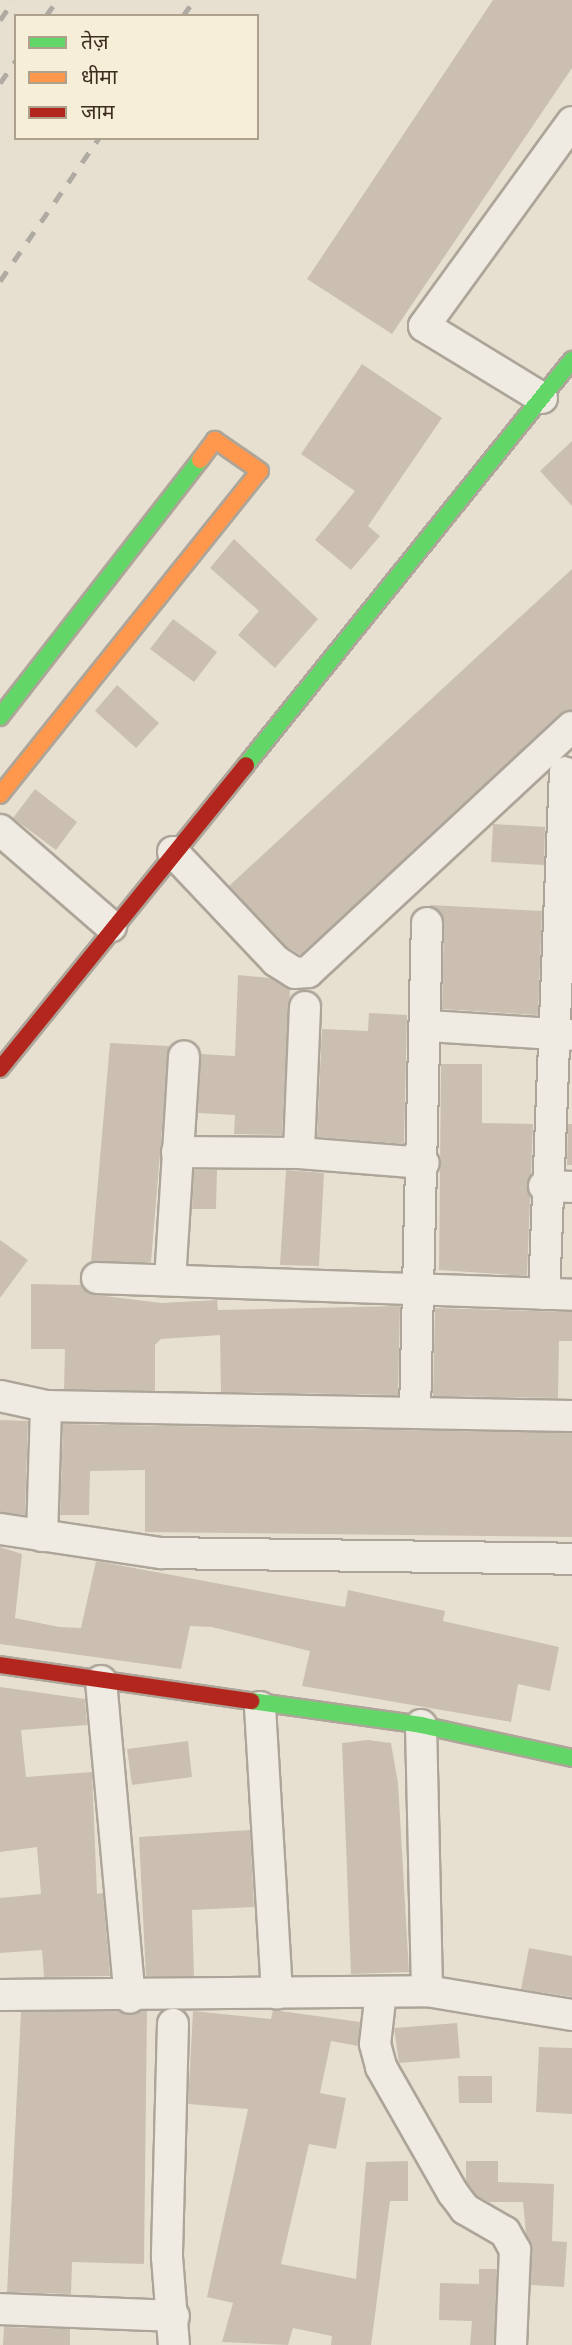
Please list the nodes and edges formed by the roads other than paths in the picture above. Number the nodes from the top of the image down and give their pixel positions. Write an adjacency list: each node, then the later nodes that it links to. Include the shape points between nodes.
1 (572, 122): 3 (street, via 424,326)
2 (572, 360): 3 (street)
3 (542, 398): 9 (street)
4 (0, 717): 7 (street, via 215,440 260,471)
5 (572, 727): 9 (street, via 308,972 295,973 276,961)
6 (565, 772): 14 (street)
7 (0, 795)
8 (0, 830): 11 (street)
9 (173, 852): 11 (street)
10 (428, 923): 13 (street)
11 (111, 926): 16 (street)
12 (305, 1007): 18 (street)
13 (427, 1026): 14 (street); 19 (street)
14 (562, 1034): 20 (street)
15 (184, 1056): 17 (street)
16 (0, 1069)
17 (177, 1152): 18 (street); 22 (street)
18 (299, 1153): 19 (street)
19 (424, 1163): 23 (street)
20 (558, 1186): 24 (street)
21 (97, 1278): 22 (street)
22 (170, 1280): 23 (street)
23 (419, 1290): 24 (street); 27 (street)
24 (558, 1294)
25 (0, 1396): 26 (street)
26 (46, 1406): 27 (street); 30 (street)
27 (415, 1412): 28 (street)
28 (572, 1416)
29 (0, 1529): 30 (street)
30 (42, 1535): 31 (street, via 162,1553)
31 (572, 1559)
32 (0, 1665): 33 (street)
33 (101, 1681): 34 (street); 41 (street)
34 (260, 1707): 35 (street); 39 (street)
35 (421, 1725): 36 (street); 38 (street)
36 (572, 1758)
37 (381, 1992): 38 (street); 39 (street); 47 (street, via 375,2044 382,2067 453,2193 465,2209 505,2232 515,2250)
38 (427, 1992): 42 (street)
39 (277, 1993): 41 (street)
40 (0, 1995): 41 (street)
41 (130, 1998)
42 (572, 2015)
43 (173, 2024): 45 (street, via 167,2257)
44 (0, 2309): 45 (street)
45 (174, 2315): 46 (street)
46 (174, 2345)
47 (510, 2345)

